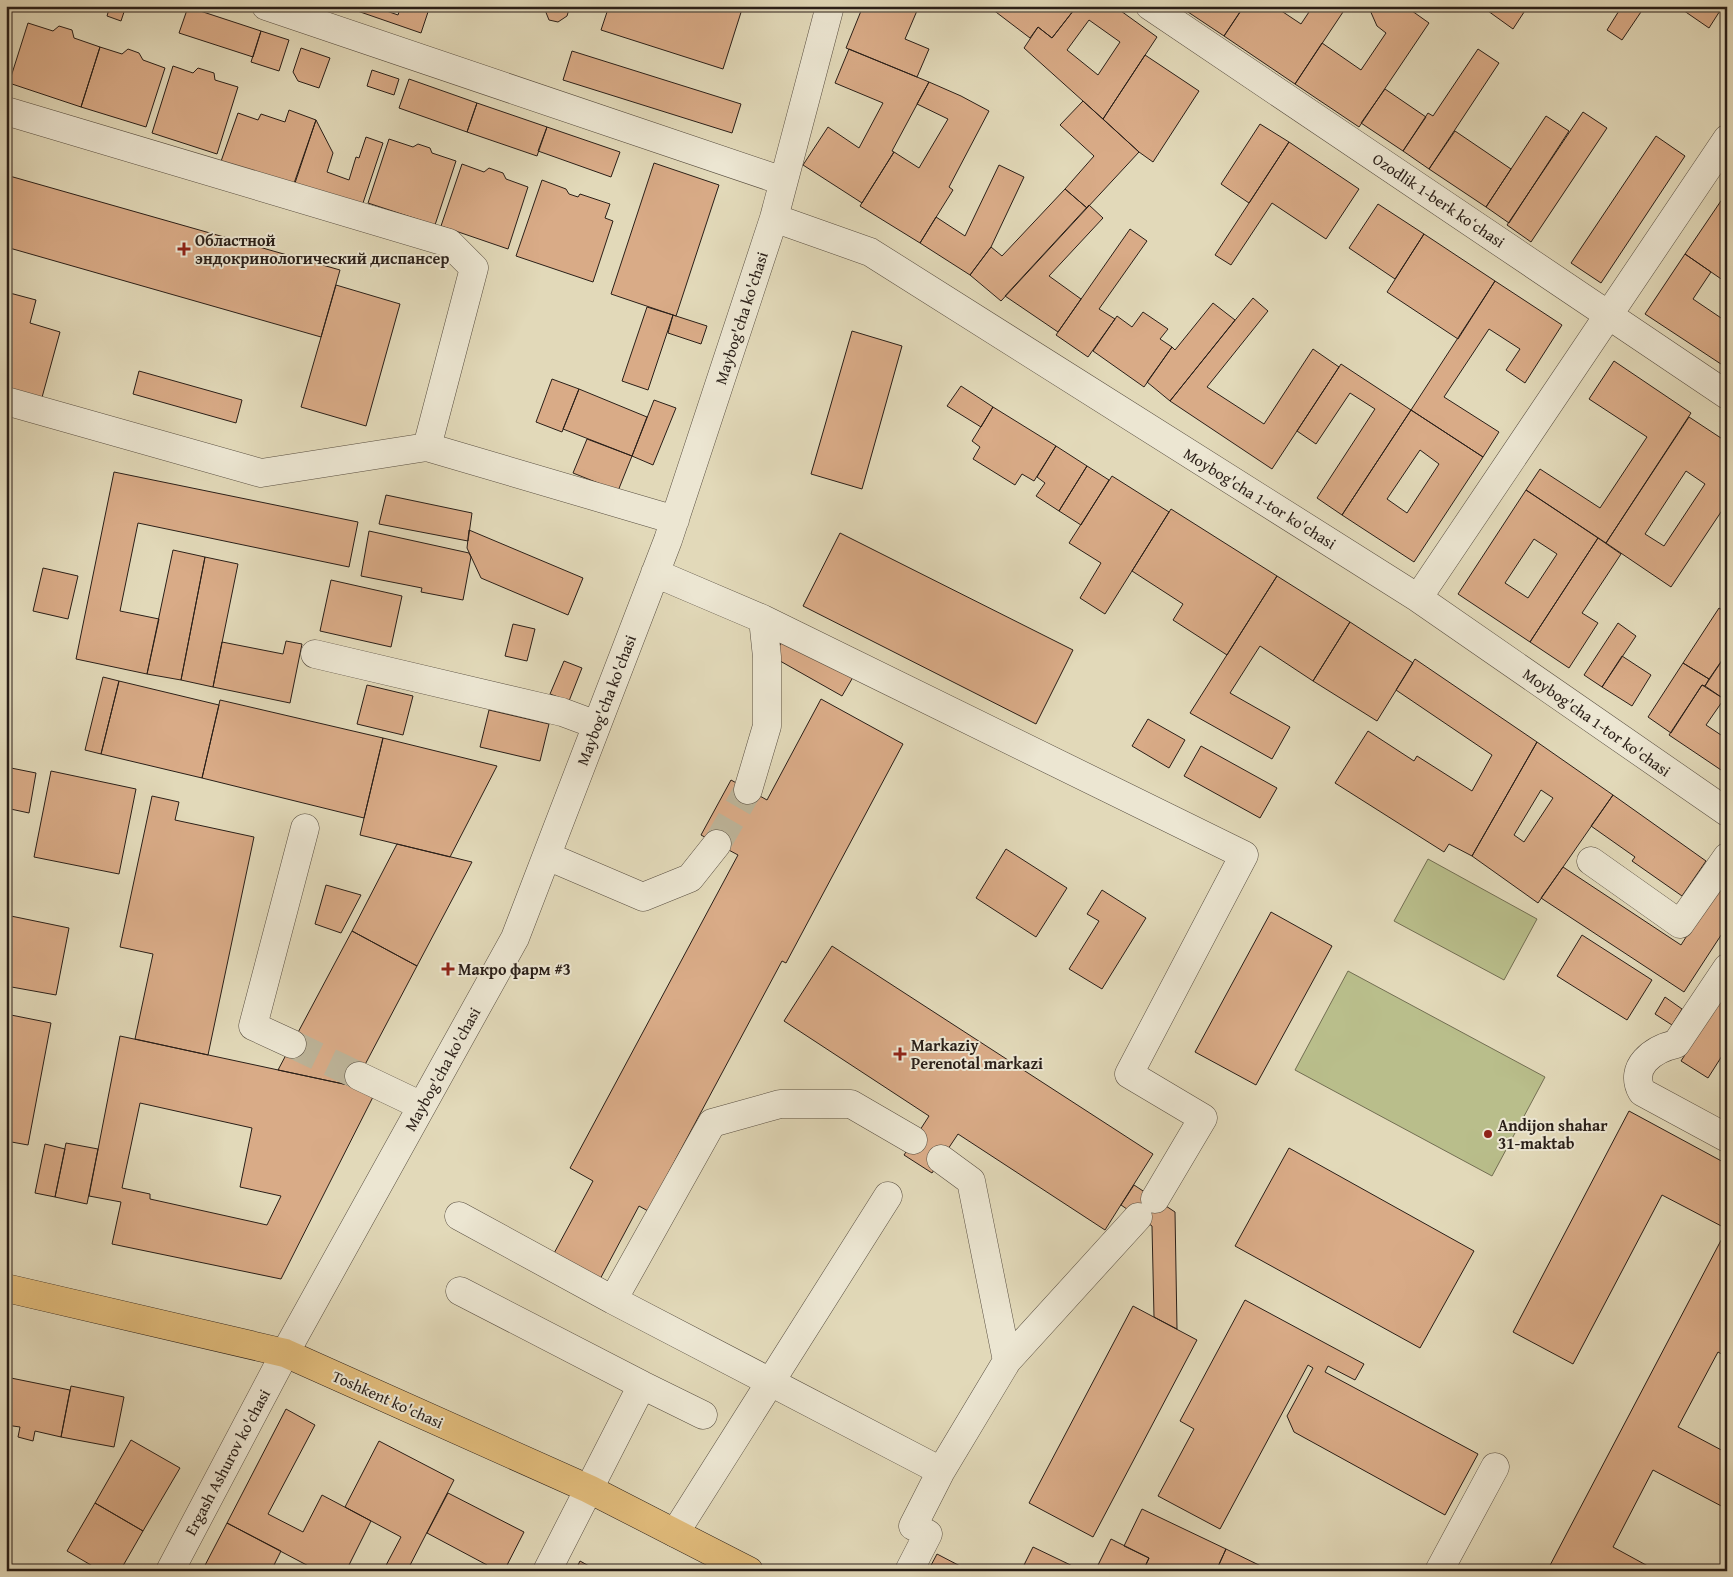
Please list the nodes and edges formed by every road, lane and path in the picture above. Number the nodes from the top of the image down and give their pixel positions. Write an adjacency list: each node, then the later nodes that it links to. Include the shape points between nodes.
1 (266, 6): 6 (street)
2 (830, 6): 6 (street, Maybog'cha ko'chasi)
3 (1150, 6): 8 (street, Ozodlik 1-berk koʻchasi)
4 (6, 111): 11 (street, via 449,243 474,268)
5 (1727, 139): 8 (street)
6 (783, 181): 7 (street, Maybog'cha ko'chasi)
7 (774, 218): 12 (street, Maybog'cha ko'chasi); 14 (street, Moybog'cha 1-tor ko'chasi, via 870,252)
8 (1608, 314): 9 (street, Ozodlik 1-berk koʻchasi); 14 (street)
9 (1727, 394)
10 (6, 402): 11 (street, via 262,473)
11 (427, 447): 12 (street)
12 (675, 520): 13 (street, Maybog'cha ko'chasi)
13 (655, 573): 15 (street); 17 (street, Maybog'cha ko'chasi)
14 (1418, 598): 19 (street, Moybog'cha 1-tor ko'chasi)
15 (762, 619): 18 (street, via 768,657 767,726); 38 (street, via 1244,855 1129,1074 1203,1118 1147,1208)
16 (315, 654): 17 (street, via 562,712)
17 (597, 725): 22 (street, Maybog'cha ko'chasi)
18 (748, 790)
19 (1727, 812)
20 (305, 828): 26 (street, via 252,1026)
21 (717, 844): 22 (street, via 690,878 643,897)
22 (547, 856): 28 (street, Maybog'cha ko'chasi, via 515,938)
23 (1727, 857): 24 (street, via 1680,924)
24 (1591, 861)
25 (1727, 968): 29 (street, via 1676,1044 1661,1047 1637,1073 1637,1084 1642,1092)
26 (292, 1044)
27 (359, 1076): 28 (street)
28 (422, 1106): 37 (street, Maybog'cha ko'chasi)
29 (1727, 1138)
30 (913, 1140): 36 (street, via 851,1104 780,1104 712,1123)
31 (942, 1160): 38 (street, via 971,1182)
32 (888, 1196): 39 (street)
33 (459, 1216): 36 (street)
34 (6, 1288): 37 (main road, Toshkent ko'chasi)
35 (460, 1291): 40 (street)
36 (613, 1300): 39 (street)
37 (284, 1353): 44 (main road, Toshkent ko'chasi); 46 (street, Ergash Ashurov ko'chasi)
38 (1007, 1361): 43 (street)
39 (770, 1382): 43 (street); 45 (street)
40 (642, 1385): 41 (street); 44 (street)
41 (703, 1415)
42 (1495, 1467): 50 (street)
43 (941, 1471): 49 (street, via 913,1526 928,1534)
44 (590, 1489): 45 (main road, Toshkent ko'chasi); 47 (street)
45 (675, 1533): 48 (main road, Toshkent ko'chasi)
46 (170, 1571)
47 (547, 1571)
48 (749, 1571)
49 (909, 1571)
50 (1439, 1571)

